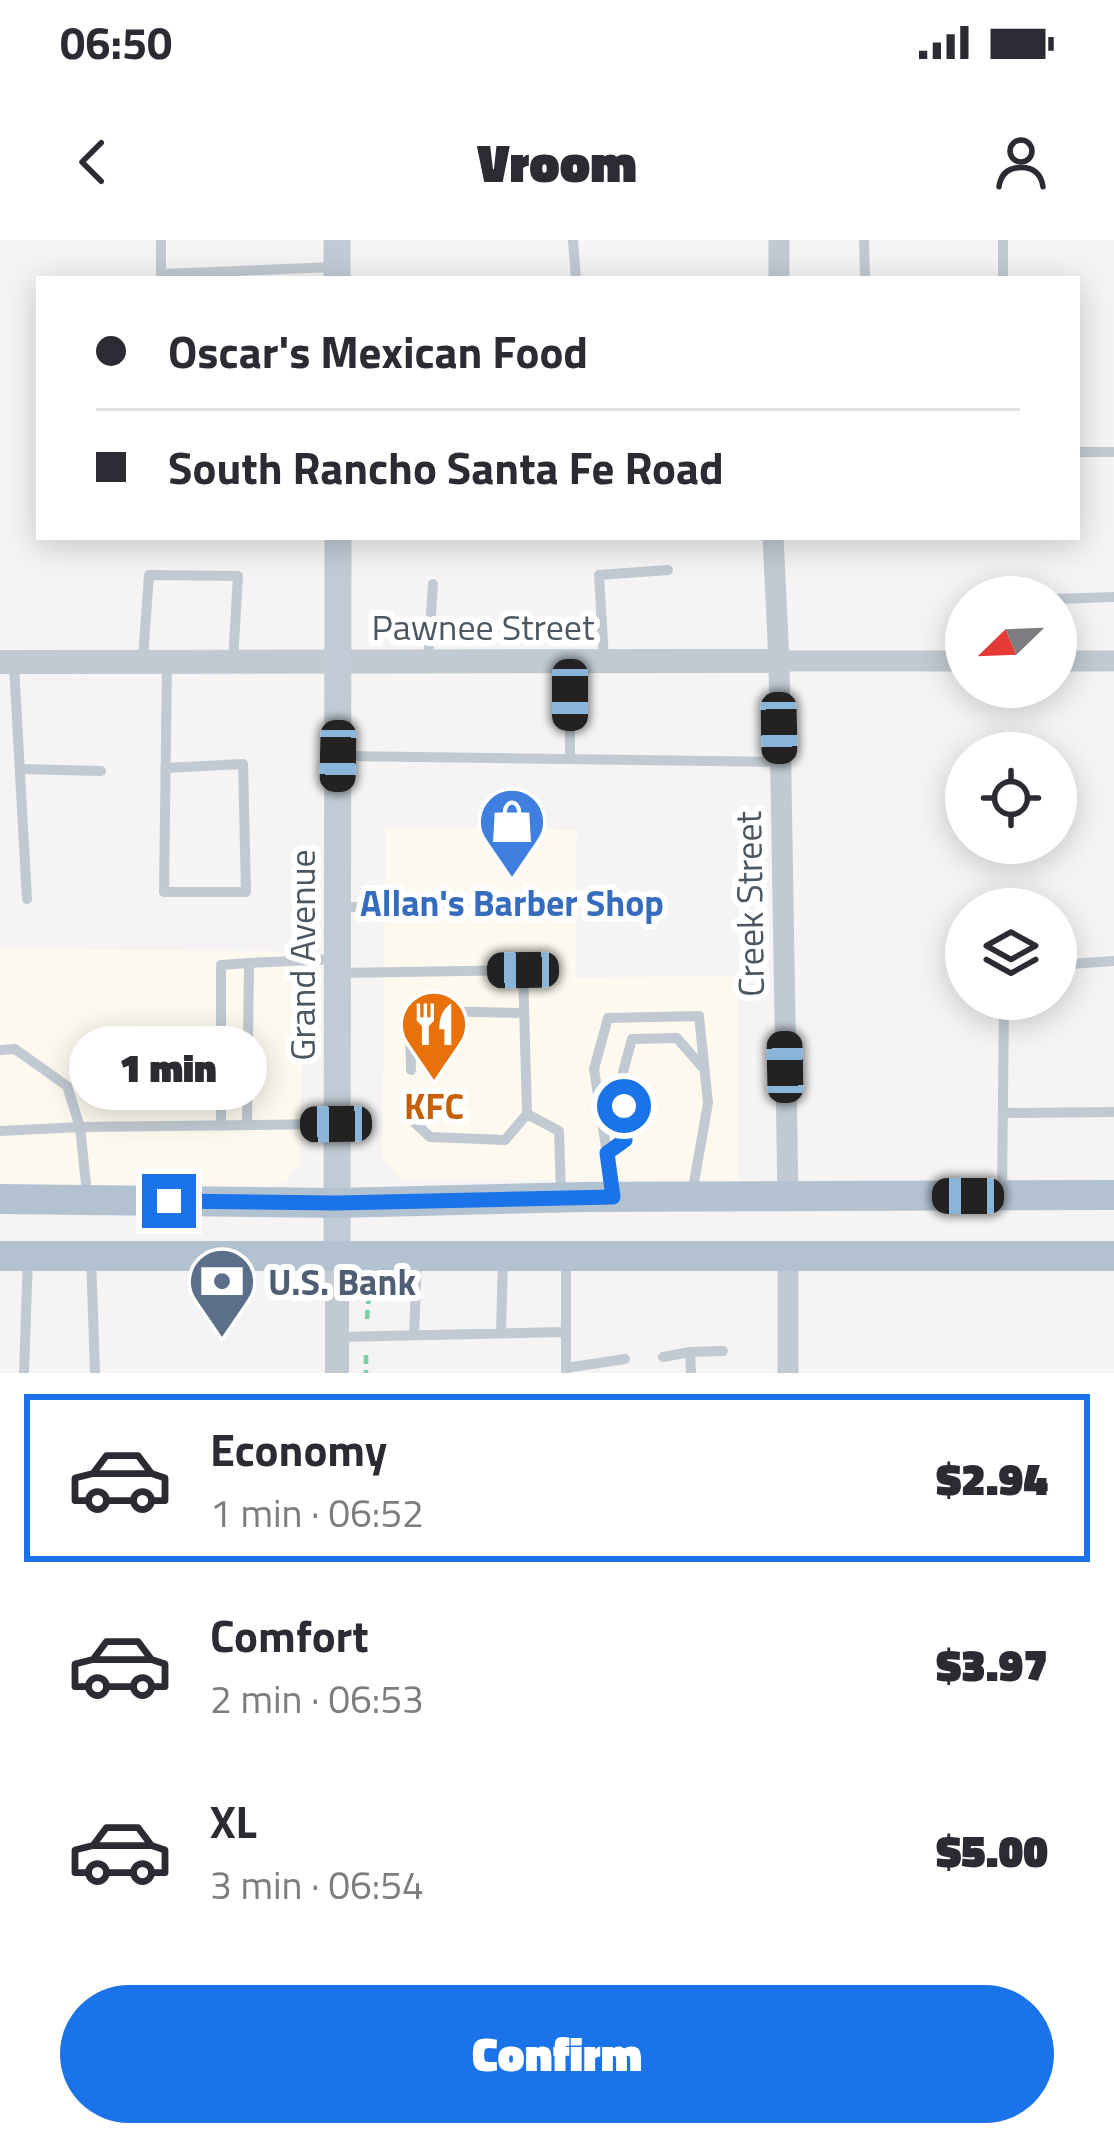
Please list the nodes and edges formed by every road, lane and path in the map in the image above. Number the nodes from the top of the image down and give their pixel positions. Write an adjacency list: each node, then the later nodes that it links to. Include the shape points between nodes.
1 (161, 240): 6 (lane, via 161,274)
2 (573, 240): 7 (lane)
3 (779, 240): 8 (street)
4 (864, 240): 9 (lane)
5 (1003, 240): 10 (lane)
6 (337, 262)
7 (576, 276)
8 (779, 276)
9 (866, 276)
10 (1003, 276)
11 (1080, 452): 12 (lane)
12 (1114, 452)
13 (338, 540): 26 (main road, Grand Avenue)
14 (773, 540): 19 (street, Creek Street)
15 (668, 570): 27 (lane, via 599,575)
16 (433, 584): 28 (lane)
17 (1114, 598): 18 (lane)
18 (1077, 599)
19 (779, 661): 20 (street, Pawnee Street); 27 (street, Pawnee Street); 32 (street, Creek Street)
20 (945, 661)
21 (1077, 661): 22 (street)
22 (1114, 661)
23 (7, 662): 24 (street, Pawnee Street); 34 (lane)
24 (155, 662): 25 (street, Pawnee Street); 25 (lane, via 149,575 238,576); 33 (lane)
25 (233, 662): 26 (street, Pawnee Street)
26 (338, 662): 28 (street, Pawnee Street); 30 (main road, Grand Avenue)
27 (604, 662): 29 (street, Pawnee Street)
28 (428, 663): 29 (street, Pawnee Street)
29 (570, 663): 31 (lane)
30 (338, 756): 31 (lane); 37 (main road, Grand Avenue)
31 (570, 759): 32 (lane)
32 (780, 762): 64 (street, Creek Street)
33 (165, 768): 33 (lane, via 164,892 245,892 243,764)
34 (20, 769): 35 (lane); 36 (lane)
35 (101, 771)
36 (26, 899)
37 (337, 907): 38 (lane); 42 (main road, Grand Avenue)
38 (512, 908)
39 (1114, 961): 41 (lane)
40 (248, 963): 42 (lane); 53 (lane); 54 (lane, via 221,965)
41 (1077, 964)
42 (337, 966): 43 (lane, via 523,970); 52 (main road, Grand Avenue)
43 (524, 1013): 47 (lane, via 431,1011 410,1025); 51 (lane)
44 (1004, 1020): 50 (lane)
45 (0, 1050): 55 (lane, via 14,1049 67,1086)
46 (704, 1069): 57 (lane, via 676,1038 632,1040 623,1072 625,1140); 57 (lane, via 700,1016 608,1018 594,1070); 62 (lane, via 708,1103)
47 (411, 1070)
48 (412, 1096): 51 (lane, via 414,1122 430,1137 505,1140)
49 (1114, 1112): 50 (lane)
50 (1003, 1113): 59 (lane)
51 (527, 1114): 60 (lane, via 559,1131)
52 (336, 1124): 53 (lane); 67 (main road, Grand Avenue)
53 (247, 1125): 54 (lane)
54 (220, 1126): 55 (lane)
55 (80, 1127): 56 (lane); 66 (lane)
56 (0, 1131)
57 (607, 1153): 61 (lane)
58 (1114, 1195): 59 (main road)
59 (1002, 1196): 64 (main road)
60 (561, 1197): 61 (main road); 67 (main road)
61 (613, 1197): 62 (main road)
62 (691, 1197): 64 (main road)
63 (0, 1198): 65 (main road)
64 (788, 1198)
65 (35, 1199): 66 (main road); 68 (main road)
66 (87, 1200): 67 (main road)
67 (336, 1203): 73 (main road, Grand Avenue)
68 (0, 1215)
69 (14, 1256): 70 (main road); 86 (lane)
70 (91, 1256): 73 (main road); 87 (lane)
71 (1114, 1256): 76 (main road)
72 (503, 1257): 74 (main road); 75 (main road); 78 (lane)
73 (338, 1258): 74 (main road); 80 (street, Grand Avenue)
74 (417, 1258): 79 (lane)
75 (566, 1258): 76 (main road); 77 (lane)
76 (788, 1258): 90 (street)
77 (566, 1332): 78 (lane); 85 (lane)
78 (500, 1333): 79 (lane)
79 (414, 1335): 80 (lane)
80 (338, 1336): 88 (street, Grand Avenue)
81 (723, 1351): 82 (lane)
82 (690, 1352): 83 (lane); 89 (lane)
83 (663, 1357)
84 (625, 1359): 85 (lane)
85 (568, 1371)
86 (25, 1373)
87 (95, 1373)
88 (338, 1373)
89 (691, 1373)
90 (788, 1373)

